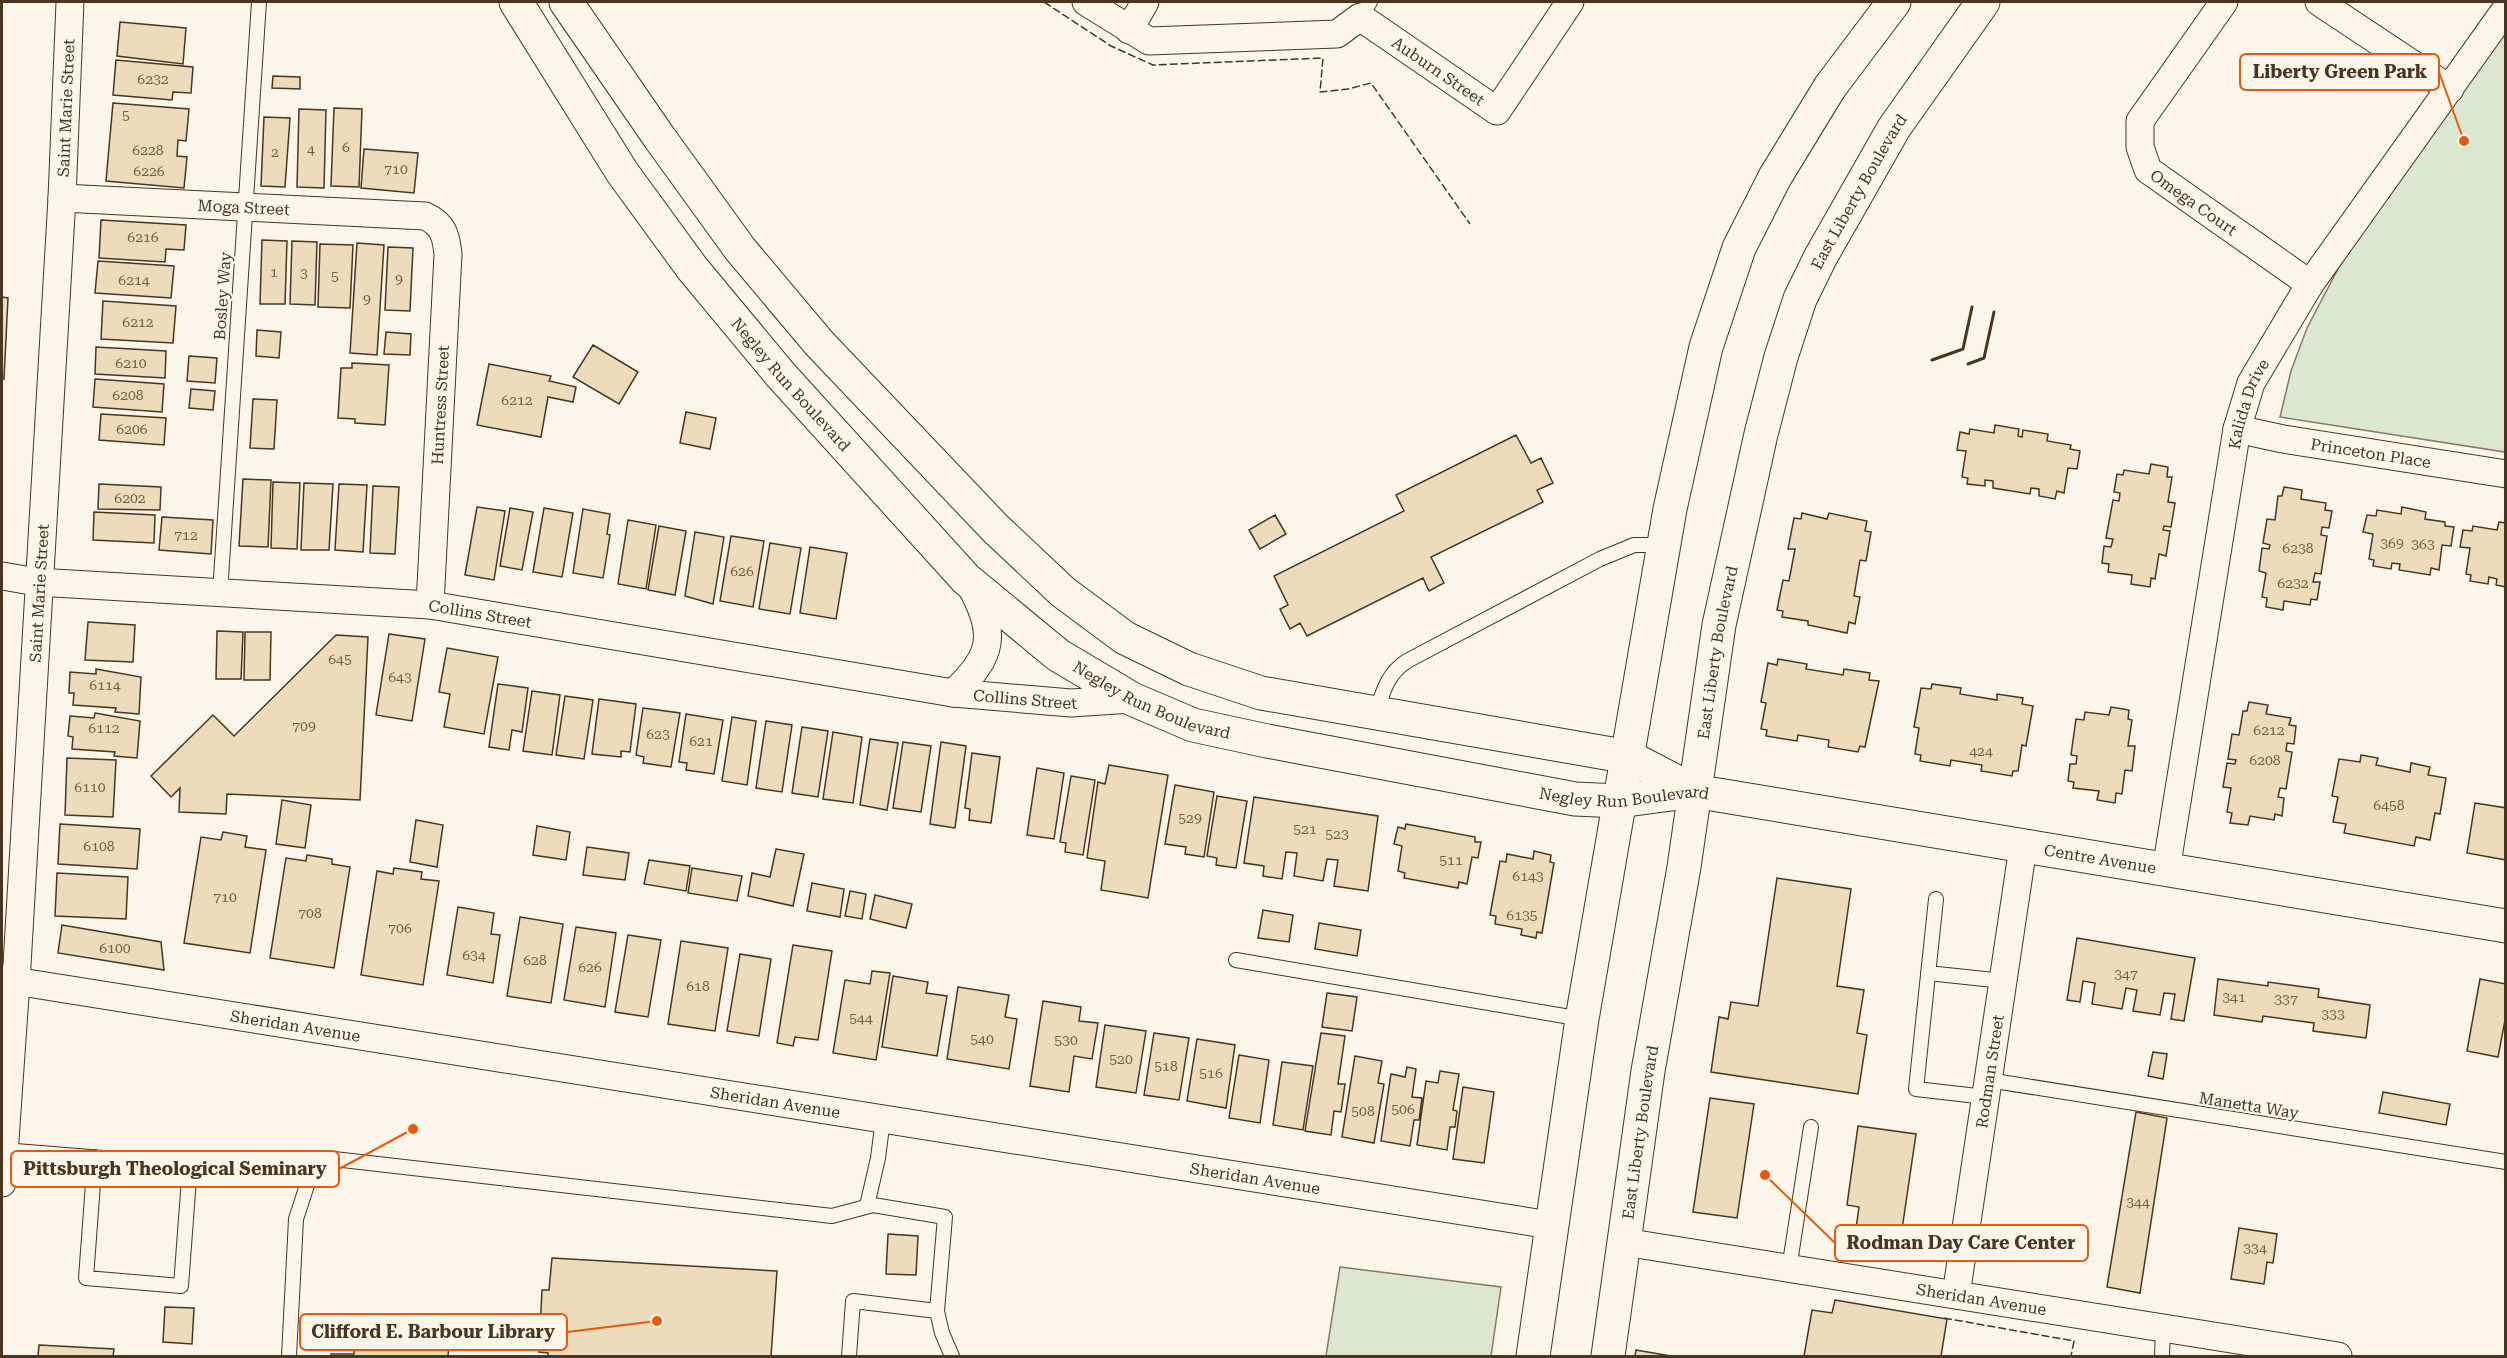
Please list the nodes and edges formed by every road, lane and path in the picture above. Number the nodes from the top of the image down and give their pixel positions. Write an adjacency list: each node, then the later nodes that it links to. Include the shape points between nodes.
1 (70, 2): 16 (street, Saint Marie Street)
2 (259, 2): 17 (lane, Bosley Way)
3 (516, 2): 24 (main road, Negley Run Boulevard, via 622,172 692,268 780,374)
4 (566, 2): 30 (main road, Negley Run Boulevard, via 740,249 819,343 995,528 1063,591 1125,638 1189,669 1261,693)
5 (1086, 2): 14 (street, Auburn Street)
6 (1145, 2): 14 (street)
7 (1569, 2): 12 (street, Auburn Street, via 1497,111)
8 (1894, 2): 22 (main road, via 1830,87 1775,177 1739,248 1706,347)
9 (1983, 2): 32 (main road, East Liberty Boulevard, via 1888,138 1800,299 1761,434 1719,625)
10 (2224, 2): 19 (street, Omega Court, via 2140,121 2140,147 2148,170)
11 (2319, 2): 15 (street)
12 (1365, 9): 14 (street, Auburn Street, via 1337,34 1149,42)
13 (2505, 9): 15 (street, Kalida Drive)
14 (1129, 30)
15 (2450, 89): 19 (street, Kalida Drive)
16 (62, 198): 17 (street, Moga Street); 25 (street, Saint Marie Street)
17 (244, 209): 18 (street, Moga Street); 26 (lane, Bosley Way)
18 (425, 216): 27 (street, Huntress Street, via 443,229 448,254)
19 (2310, 285): 20 (street, Kalida Drive, via 2251,383)
20 (2237, 429): 21 (street, Princeton Place); 35 (street, Kalida Drive)
21 (2505, 474)
22 (1665, 545): 30 (lane, via 1634,545 1600,559 1407,661 1395,668 1387,680); 31 (main road)
23 (2, 576): 25 (street, Collins Street)
24 (966, 579): 28 (street, Collins Street, via 985,611 988,644 975,674); 29 (main road, Negley Run Boulevard, via 1058,655)
25 (37, 582): 26 (street, Collins Street); 40 (street, Saint Marie Street)
26 (220, 593): 27 (street, Collins Street)
27 (430, 605): 28 (street, Collins Street)
28 (953, 693): 29 (street, Collins Street, via 1071,703)
29 (1132, 699): 33 (main road, Negley Run Boulevard, via 1193,725 1267,741 1575,799)
30 (1376, 713): 31 (main road, Negley Run Boulevard)
31 (1629, 757): 32 (main road, Negley Run Boulevard); 33 (main road)
32 (1694, 791): 33 (main road, Negley Run Boulevard); 34 (main road, Centre Avenue); 52 (main road, East Liberty Boulevard)
33 (1619, 801): 42 (main road)
34 (2023, 847): 35 (main road, Centre Avenue); 41 (street, Rodman Street)
35 (2166, 870): 37 (main road, Centre Avenue)
36 (1936, 899): 39 (lane)
37 (2505, 926)
38 (1236, 960): 42 (lane)
39 (1928, 972): 41 (lane); 43 (lane, Manetta Way, via 1916,1089)
40 (9, 981): 44 (street, Sheridan Avenue); 46 (street, Saint Marie Street)
41 (2003, 981): 43 (street, Rodman Street)
42 (1582, 1019): 51 (main road)
43 (1987, 1088): 48 (lane, Manetta Way); 54 (street, Rodman Street)
44 (883, 1119): 50 (lane); 51 (street, Sheridan Avenue)
45 (1811, 1127): 53 (lane)
46 (3, 1150): 47 (lane); 49 (street, Saint Marie Street)
47 (95, 1157): 47 (lane, via 190,1165 181,1286 86,1278)
48 (2505, 1162)
49 (2, 1183)
50 (867, 1206): 55 (lane, via 945,1217); 57 (lane, via 832,1216 334,1159 310,1176 296,1219)
51 (1550, 1225): 60 (main road)
52 (1624, 1242): 53 (street, Sheridan Avenue); 61 (main road, East Liberty Boulevard)
53 (1790, 1269): 54 (street, Sheridan Avenue)
54 (1956, 1295): 56 (street, Sheridan Avenue)
55 (937, 1311): 58 (lane, via 853,1301); 59 (lane)
56 (2163, 1329): 62 (lane); 63 (street, Sheridan Avenue)
57 (289, 1356)
58 (849, 1356)
59 (952, 1356)
60 (1533, 1356)
61 (1608, 1356)
62 (2162, 1356)
63 (2338, 1356)

